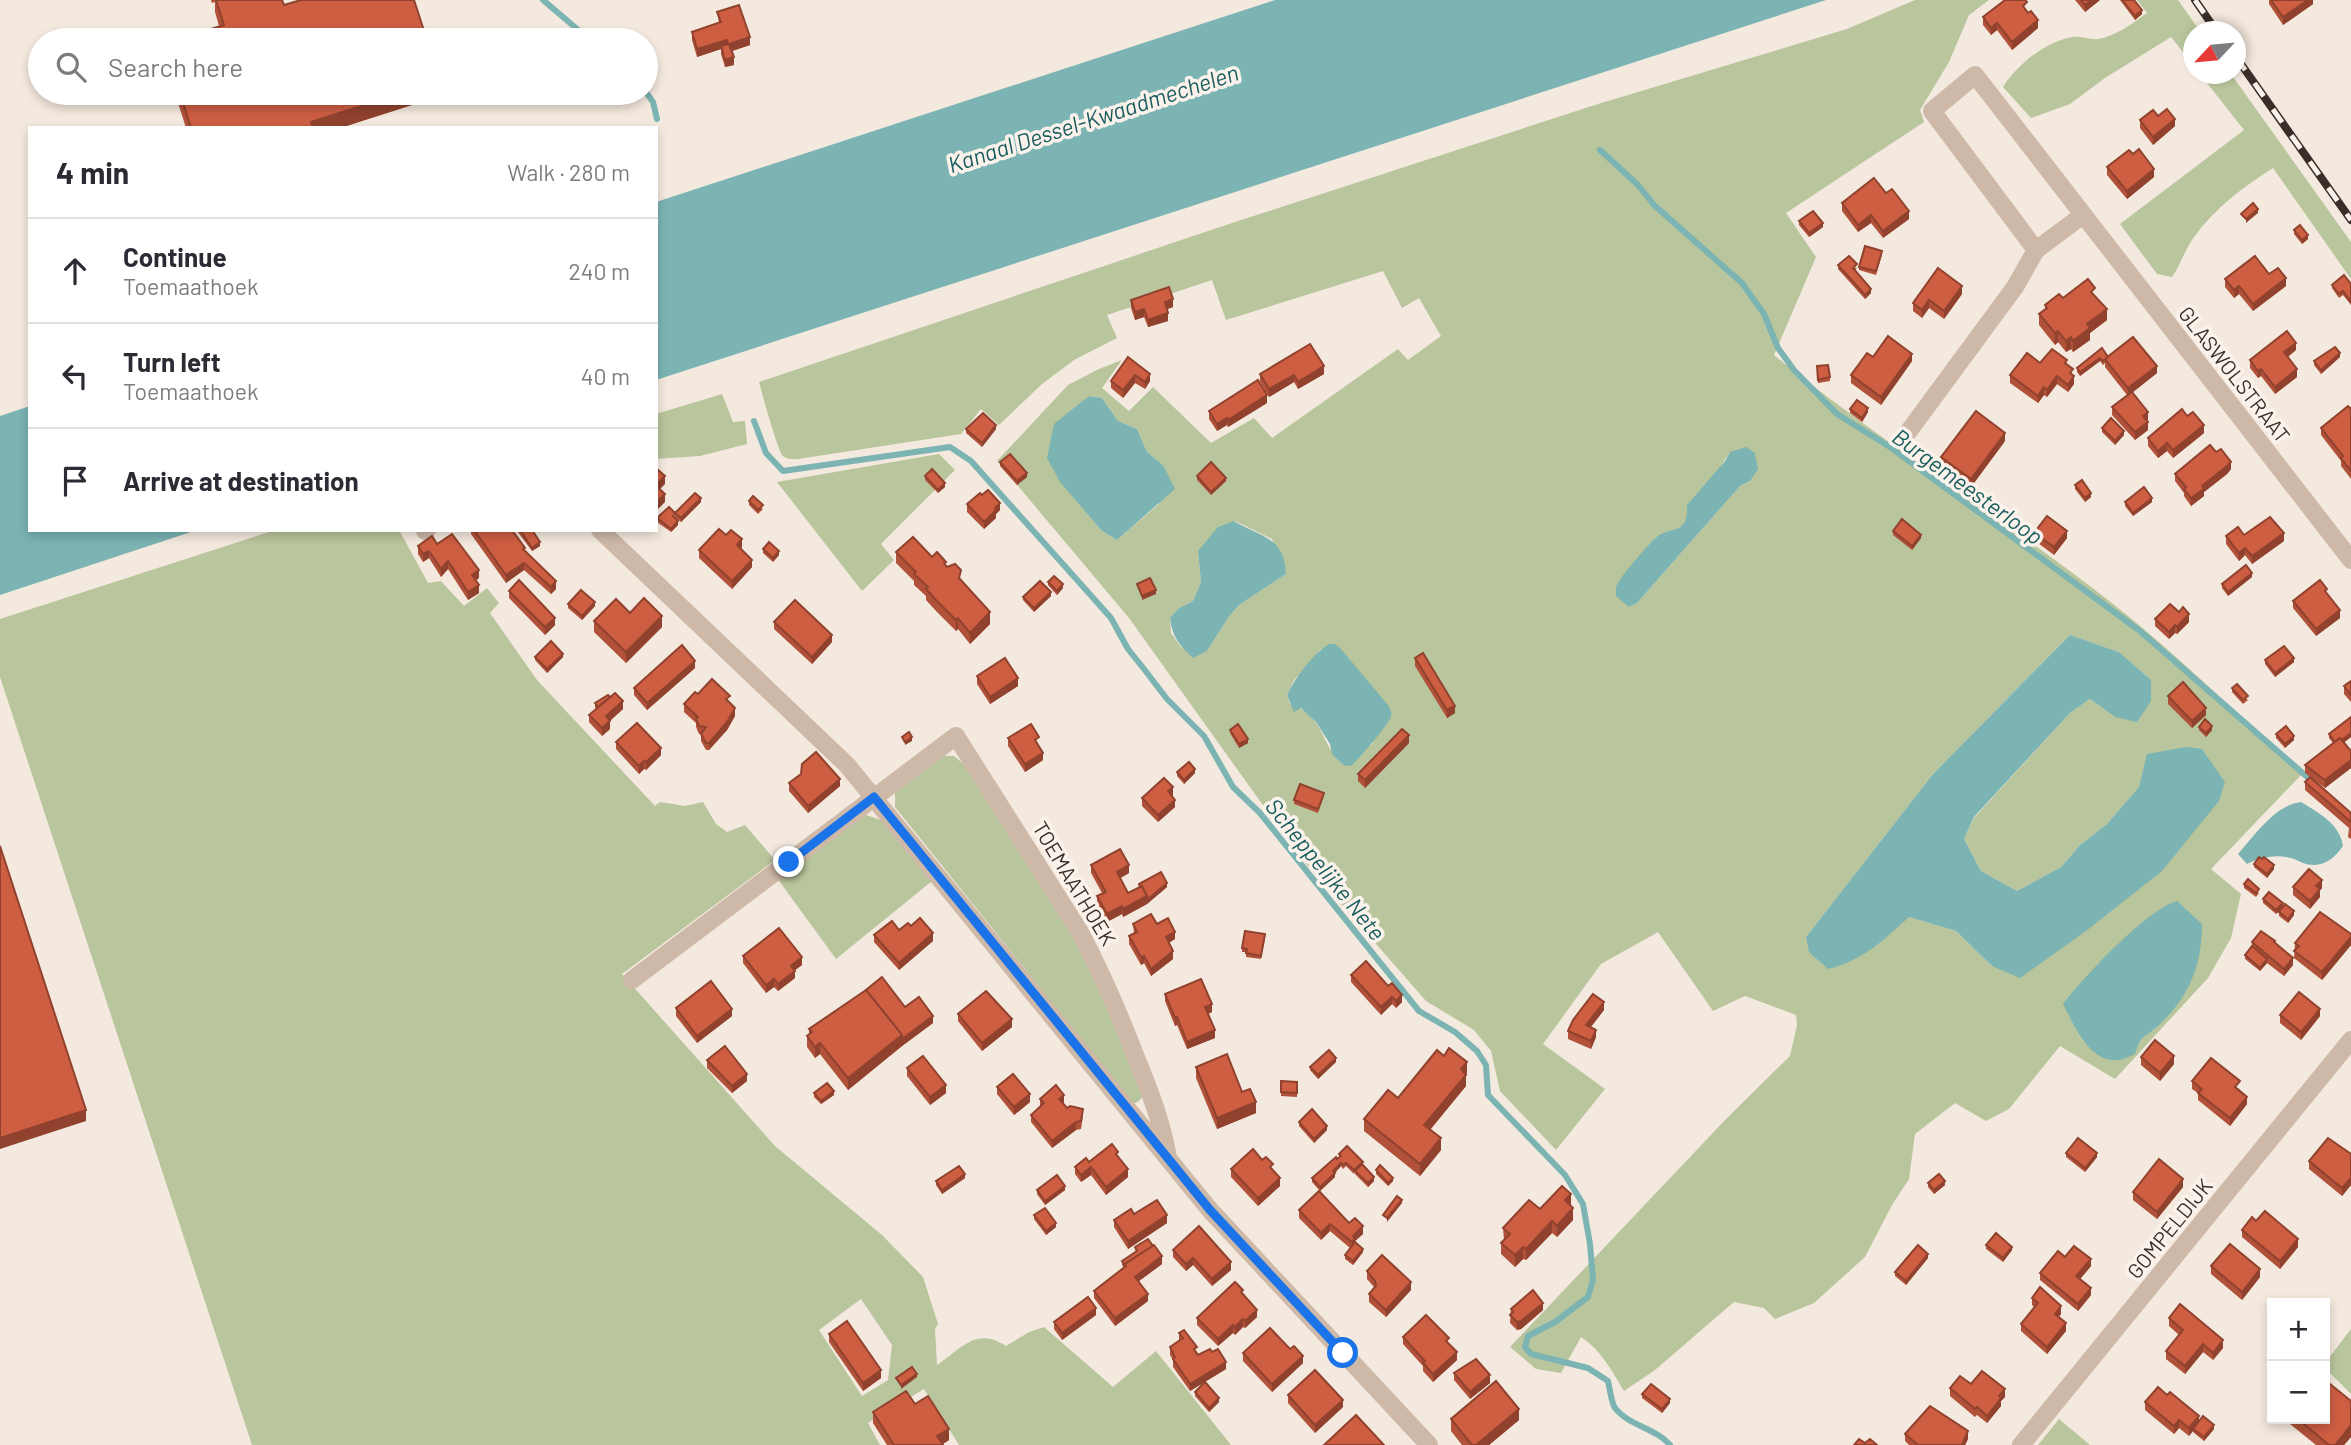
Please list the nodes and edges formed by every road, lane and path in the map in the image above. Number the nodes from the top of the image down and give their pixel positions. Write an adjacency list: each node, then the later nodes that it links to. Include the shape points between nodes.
1 (2084, 215): 2 (street); 2 (street, GLASWOLSTRAAT, via 1975,75 1931,111); 5 (street, GLASWOLSTRAAT)
2 (2036, 250): 3 (street, via 2015,287)
3 (1903, 439)
4 (602, 532): 6 (street, TOEMAATHOEK, via 776,696)
5 (2351, 560)
6 (874, 797): 7 (street, TOEMAATHOEK); 9 (street, TOEMAATHOEK); 9 (street, TOEMAATHOEK, via 956,736 1098,965 1149,1090)
7 (632, 981)
8 (2351, 1040): 11 (street, GOMPELDIJK)
9 (1168, 1160): 10 (street, TOEMAATHOEK)
10 (1429, 1445)
11 (2021, 1445)

